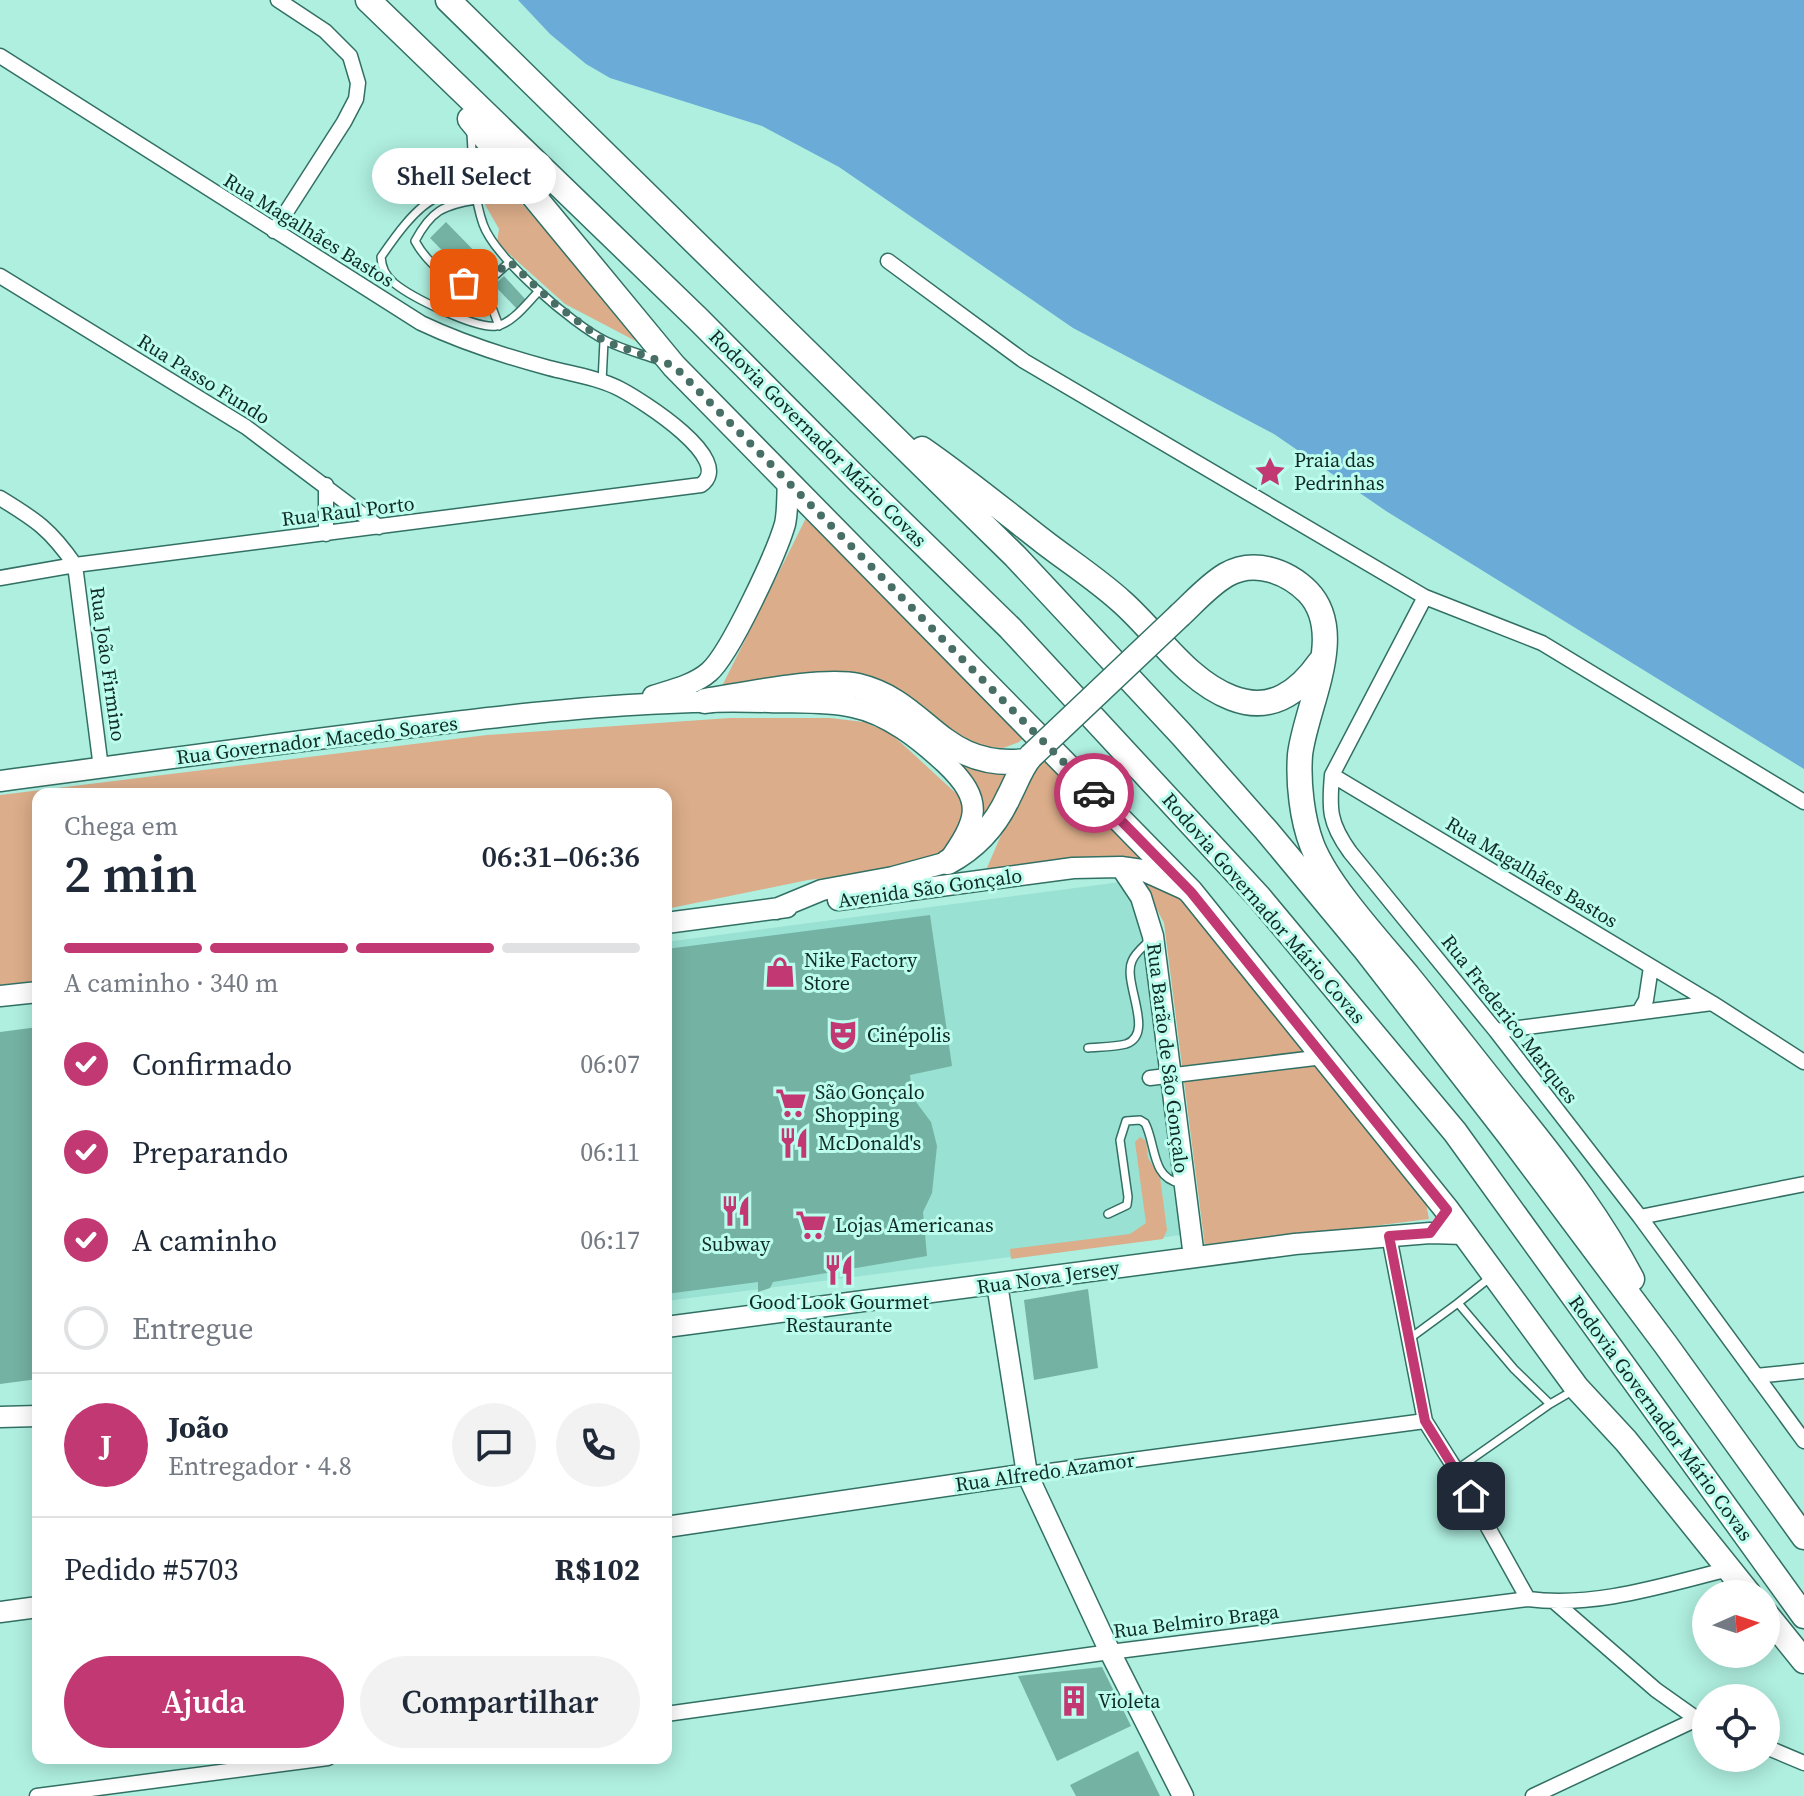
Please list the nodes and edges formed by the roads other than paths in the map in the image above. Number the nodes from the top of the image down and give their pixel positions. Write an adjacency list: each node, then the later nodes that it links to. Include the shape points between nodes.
1 (278, 0): 9 (street, via 325,31 350,56 358,83 344,122)
2 (368, 0): 5 (highway, Rodovia Governador Mário Covas)
3 (448, 0): 19 (highway)
4 (0, 56): 9 (street, Rua Magalhães Bastos)
5 (459, 90): 6 (highway); 87 (highway, Rodovia Governador Mário Covas, via 1010,628 1259,897 1455,1132)
6 (470, 119): 7 (lane); 17 (highway)
7 (475, 189): 8 (lane); 15 (lane, via 436,198 416,215 381,257 382,270 395,284 460,319)
8 (476, 200): 11 (lane, via 484,228); 13 (lane, via 448,204 415,241 444,273 464,283)
9 (274, 231): 18 (street, Rua Magalhães Bastos, via 457,340)
10 (888, 261): 28 (street, via 1024,361)
11 (510, 262): 13 (lane); 14 (lane)
12 (0, 276): 21 (street, Rua Passo Fundo, via 246,427)
13 (483, 284): 15 (lane)
14 (539, 291): 15 (lane); 16 (lane)
15 (499, 326)
16 (604, 341): 17 (lane); 18 (lane)
17 (674, 366): 20 (highway)
18 (602, 382): 22 (street, Rua Magalhães Bastos, via 686,433 710,467)
19 (870, 413): 29 (highway, via 1120,601 1210,687 1233,699 1278,700 1305,683); 68 (highway, via 1015,556 1266,830 1364,948)
20 (788, 481): 31 (street, Rua Governador Macedo Soares, via 786,520 777,547 727,649 710,672); 39 (highway)
21 (326, 485): 24 (street, Rua Passo Fundo); 25 (street)
22 (701, 485): 24 (street, Rua Raul Porto)
23 (0, 498): 26 (street, via 38,521)
24 (379, 527): 25 (street, Rua Raul Porto)
25 (326, 534): 26 (street, Rua Raul Porto)
26 (75, 565): 27 (street, Rua Raul Porto); 33 (street, Rua João Firmino)
27 (0, 578)
28 (1425, 597): 34 (street, Rua Frederico Marques); 36 (street, via 1542,643)
29 (1323, 657): 32 (highway, bridge, via 1320,611 1311,595 1278,571 1238,570 1180,615); 68 (highway, via 1300,756 1302,799 1313,846 1367,926 1555,1159 1616,1250)
30 (705, 701): 31 (street, Rua Governador Macedo Soares); 32 (highway, via 831,684 857,686 906,710 970,756 990,762); 37 (street, Rua Governador Macedo Soares, via 826,703 884,718 926,746 960,778 970,798 970,831)
31 (635, 703): 33 (street, Rua Governador Macedo Soares, via 399,727)
32 (1029, 759): 37 (highway, via 985,834)
33 (101, 768): 35 (street, Rua Governador Macedo Soares)
34 (1332, 775): 43 (street, Rua Magalhães Bastos); 48 (street, Rua Frederico Marques, via 1329,805 1339,837)
35 (0, 781)
36 (1804, 802)
37 (948, 862): 40 (street, via 822,890)
38 (1121, 867): 39 (street, Avenida São Gonçalo, via 1142,870); 40 (street, Avenida São Gonçalo, via 1073,868); 42 (street, Rua Barão de São Gonçalo, via 1141,897)
39 (1191, 892): 50 (highway)
40 (776, 909): 41 (street, Avenida São Gonçalo)
41 (672, 922)
42 (1153, 936): 49 (lane, via 1131,961 1129,974 1138,1034 1128,1044); 52 (street, Rua Barão de São Gonçalo)
43 (1651, 967): 46 (street, Rua Magalhães Bastos); 47 (street)
44 (32, 993): 45 (street)
45 (0, 996)
46 (1712, 1003): 47 (street); 51 (street, Rua Magalhães Bastos)
47 (1639, 1012): 48 (street)
48 (1496, 1031): 58 (street, Rua Frederico Marques)
49 (1088, 1048)
50 (1323, 1057): 52 (street); 56 (highway)
51 (1804, 1062)
52 (1171, 1075): 53 (street); 54 (street, Rua Barão de São Gonçalo)
53 (1150, 1078)
54 (1185, 1184): 57 (lane, via 1166,1179 1161,1172 1145,1123 1126,1121 1120,1140 1127,1205); 62 (street, Rua Barão de São Gonçalo)
55 (1804, 1184): 58 (street)
56 (1447, 1210): 59 (street); 60 (highway)
57 (1108, 1214)
58 (1640, 1217): 70 (street, Rua Frederico Marques)
59 (1430, 1233): 60 (street, Rua Nova Jersey); 61 (street, Rua Nova Jersey)
60 (1464, 1234): 63 (highway)
61 (1389, 1236): 62 (street, Rua Nova Jersey); 67 (street)
62 (1194, 1257): 64 (street, Rua Nova Jersey)
63 (1494, 1275): 65 (lane); 71 (highway)
64 (997, 1284): 66 (street, Rua Nova Jersey); 78 (street)
65 (1458, 1303): 67 (lane); 72 (lane)
66 (672, 1326)
67 (1409, 1339): 75 (street)
68 (1666, 1345): 80 (highway)
69 (1804, 1371): 70 (street)
70 (1756, 1376): 76 (street, Rua Frederico Marques)
71 (1577, 1388): 72 (lane); 81 (highway)
72 (1550, 1404): 77 (lane)
73 (32, 1416): 74 (street)
74 (0, 1417)
75 (1425, 1421): 77 (street); 78 (street, Rua Alfredo Azamor)
76 (1804, 1441)
77 (1456, 1470): 83 (street)
78 (1027, 1474): 79 (street, Rua Alfredo Azamor); 89 (street)
79 (672, 1526)
80 (1804, 1537)
81 (1729, 1569): 82 (highway); 84 (street, Rua Belmiro Braga, via 1633,1593)
82 (1738, 1580)
83 (1528, 1599): 84 (street, Rua Belmiro Braga); 89 (street, Rua Belmiro Braga)
84 (1556, 1603): 92 (street, via 1656,1690)
85 (32, 1608): 86 (street)
86 (0, 1612)
87 (1804, 1616)
88 (1780, 1631): 90 (highway)
89 (1110, 1652): 91 (street, Rua Belmiro Braga); 98 (street)
90 (1804, 1661)
91 (672, 1713)
92 (1692, 1714)
93 (1692, 1725): 99 (street)
94 (1780, 1753): 95 (street)
95 (1804, 1763)
96 (282, 1764): 97 (street)
97 (37, 1796)
98 (1183, 1796)
99 (1533, 1796)

